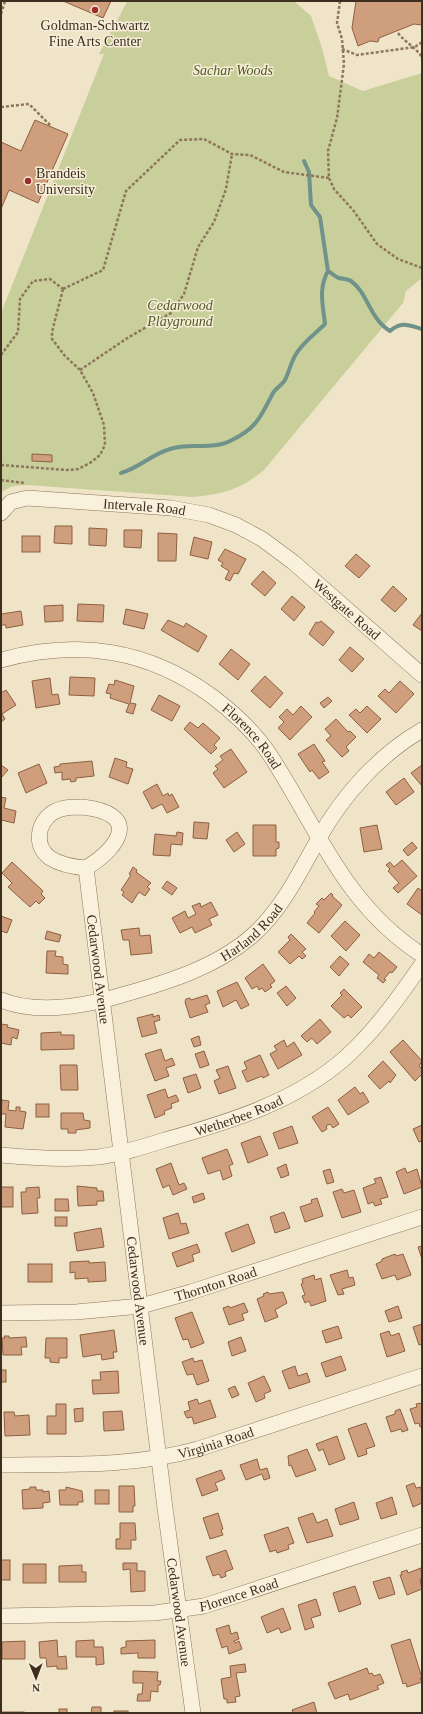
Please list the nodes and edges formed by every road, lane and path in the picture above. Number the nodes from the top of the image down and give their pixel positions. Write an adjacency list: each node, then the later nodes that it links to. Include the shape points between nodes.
1 (5, 1): 3 (path)
2 (340, 1): 7 (path, via 337,23)
3 (1, 14)
4 (398, 33): 6 (path)
5 (422, 42): 6 (path)
6 (415, 47): 7 (path, via 357,55); 8 (path)
7 (342, 49): 12 (path, via 344,64 337,118 328,151)
8 (422, 57)
9 (1, 107): 10 (path, via 29,104)
10 (51, 126)
11 (232, 154): 12 (path, via 250,155 284,172); 14 (path, via 204,139 180,140 126,191 103,270); 16 (path, via 226,189 214,222 198,247 184,294 171,313)
12 (329, 178): 13 (path, via 334,189 353,210 377,244 398,259)
13 (422, 268)
14 (62, 289): 15 (path, via 50,278 33,281 20,299 18,332); 16 (path, via 52,339)
15 (1, 355)
16 (80, 370): 17 (path, via 93,393 104,425 105,445 100,455 85,466 72,470)
17 (1, 465)
18 (6, 507): 19 (street, Intervale Road, via 27,498 192,511 227,521)
19 (271, 545): 21 (street, Westgate Road)
20 (1, 660): 23 (street, Florence Road, via 46,650 97,650 141,660 184,678 229,710 255,735 274,761)
21 (422, 675)
22 (422, 730): 23 (street, Harland Road, via 397,746 372,768 330,819)
23 (318, 839): 25 (street, Florence Road, via 362,900 391,932); 28 (street, Harland Road, via 300,874 280,904 266,922 242,944 215,961 178,977)
24 (86, 868): 24 (street, via 64,865 49,857 42,848 39,832 52,813 82,807 101,809 115,817 119,827 117,840 103,857); 28 (street, Cedarwood Avenue)
25 (422, 955)
26 (422, 964): 29 (street, Wetherbee Road, via 366,1037 344,1059 300,1090 233,1119)
27 (1, 1000): 28 (street, Harland Road, via 36,1008)
28 (102, 1000): 29 (street, Cedarwood Avenue)
29 (121, 1153): 30 (street, Wetherbee Road, via 86,1158); 32 (street, Cedarwood Avenue)
30 (1, 1155)
31 (422, 1217): 32 (street, Thornton Road)
32 (141, 1306): 33 (street, Thornton Road, via 76,1312); 35 (street, Cedarwood Avenue)
33 (1, 1313)
34 (422, 1376): 35 (street, Virginia Road, via 198,1449)
35 (159, 1458): 36 (street, Virginia Road, via 124,1462); 38 (street, Cedarwood Avenue)
36 (1, 1465)
37 (422, 1535): 38 (street, Florence Road, via 227,1600)
38 (180, 1610): 39 (street, Florence Road, via 144,1614); 40 (street, Cedarwood Avenue)
39 (1, 1616)
40 (193, 1713)

